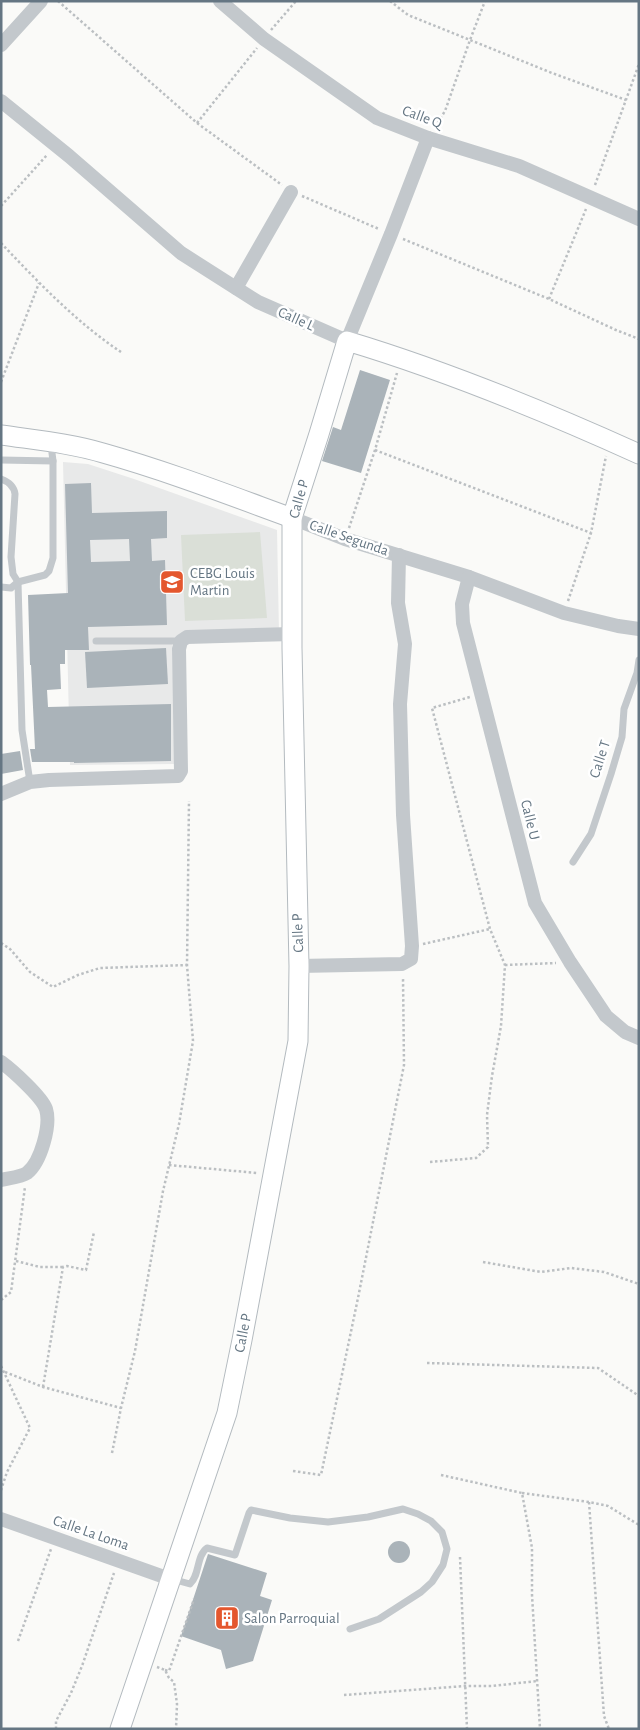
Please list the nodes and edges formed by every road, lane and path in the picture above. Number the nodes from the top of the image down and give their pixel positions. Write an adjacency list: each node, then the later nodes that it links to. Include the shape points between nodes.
1 (41, 1): 9 (street)
2 (58, 1): 13 (path)
3 (220, 1): 7 (street, Calle Q)
4 (296, 1): 7 (path)
5 (390, 1): 8 (path, via 408,15)
6 (485, 1): 8 (path)
7 (264, 39): 13 (path); 14 (street, Calle Q, via 377,118)
8 (470, 40): 11 (path); 14 (path, via 445,110)
9 (1, 45)
10 (639, 64): 11 (path)
11 (626, 100): 17 (path)
12 (1, 101): 15 (street, Calle L)
13 (197, 123): 16 (path)
14 (428, 138): 17 (street, Calle Q, via 519,166); 20 (street, Calle P)
15 (55, 145): 18 (path); 23 (street, Calle L, via 181,253)
16 (291, 192): 20 (path); 23 (street)
17 (590, 198): 19 (street, Calle Q); 24 (path)
18 (1, 206)
19 (639, 219)
20 (391, 234): 24 (path); 26 (street, Calle P)
21 (1, 243): 22 (path)
22 (39, 283): 27 (path); 29 (path)
23 (236, 288): 26 (street, Calle L, via 258,302)
24 (549, 299): 25 (path)
25 (639, 339)
26 (347, 341): 28 (street, Calle L); 38 (street, Calle P)
27 (121, 352)
28 (402, 357): 31 (street, Calle L); 32 (path)
29 (1, 382)
30 (1, 435): 38 (street, Calle Segunda, via 102,452)
31 (609, 440): 34 (street, Calle L); 39 (path)
32 (375, 450): 39 (path); 40 (path)
33 (52, 453): 36 (lane)
34 (639, 454)
35 (1, 460): 36 (lane)
36 (54, 461): 43 (lane, via 52,564 45,575)
37 (1, 479): 43 (lane, via 15,489 11,558 13,574)
38 (292, 518): 40 (street, Calle Segunda); 47 (street, Calle P)
39 (591, 533): 45 (path)
40 (345, 539): 41 (street, Calle Segunda)
41 (398, 555): 42 (street, Calle Segunda); 58 (street, via 398,603 405,644 400,704 403,805)
42 (470, 577): 45 (street, Calle Segunda); 51 (street, Calle U, via 462,614)
43 (18, 582): 44 (lane, via 11,588); 52 (lane, via 22,730)
44 (1, 587)
45 (564, 613): 46 (street, Calle Segunda)
46 (639, 629)
47 (292, 634): 49 (street, via 187,637); 63 (street, Calle P)
48 (96, 641): 49 (lane)
49 (181, 641): 52 (street, via 178,649 181,771 178,776)
50 (639, 660): 55 (lane, Calle T, via 624,709 622,737 611,774 591,834)
51 (481, 693): 56 (path, via 432,708); 59 (street, Calle U, via 532,896)
52 (30, 782): 53 (street)
53 (1, 794)
54 (188, 801): 61 (path)
55 (574, 862)
56 (490, 929): 58 (path); 62 (path)
57 (1, 943): 61 (path, via 30,972 53,987 100,968)
58 (412, 946): 60 (street, via 411,959)
59 (570, 962): 62 (path); 64 (street, Calle U, via 606,1016 625,1032)
60 (402, 964): 63 (street); 84 (path, via 404,1065 330,1430 320,1475)
61 (188, 965): 67 (path, via 193,1041)
62 (505, 965): 66 (path, via 501,1026 487,1115 488,1147 476,1158)
63 (299, 966): 69 (street, Calle P, via 298,1041)
64 (639, 1038)
65 (1, 1062): 68 (street, via 19,1075 46,1107 48,1124 45,1139 35,1163)
66 (430, 1162)
67 (169, 1165): 69 (path); 82 (path, via 135,1351)
68 (26, 1174): 70 (street); 72 (path)
69 (272, 1175): 94 (street, Calle P, via 227,1413)
70 (1, 1180)
71 (94, 1232): 74 (path, via 86,1270)
72 (16, 1260): 74 (path, via 40,1267); 76 (path, via 11,1292)
73 (483, 1262): 75 (path, via 541,1272 571,1268 604,1272)
74 (63, 1267): 80 (path)
75 (639, 1284)
76 (1, 1300)
77 (427, 1363): 81 (path, via 598,1368)
78 (1, 1366): 79 (path)
79 (5, 1372): 80 (path); 86 (path, via 30,1428)
80 (43, 1387): 82 (path)
81 (639, 1396)
82 (121, 1408): 83 (path)
83 (112, 1453)
84 (294, 1471)
85 (441, 1475): 87 (path)
86 (1, 1490)
87 (522, 1493): 88 (path); 100 (path, via 532,1548)
88 (589, 1502): 90 (path, via 608,1506); 108 (path, via 604,1716)
89 (1, 1520): 91 (street, Calle La Loma)
90 (639, 1525)
91 (55, 1538): 93 (street, Calle La Loma); 97 (path)
92 (460, 1557): 101 (path)
93 (118, 1560): 94 (street, Calle La Loma); 103 (path, via 82,1666 56,1721)
94 (170, 1579): 96 (lane, via 190,1584 207,1548 235,1555 251,1510 328,1522 404,1509 431,1521 442,1532 447,1549 443,1565 432,1582 378,1619); 104 (street, Calle P)
95 (194, 1599): 99 (path, via 169,1671)
96 (350, 1629)
97 (18, 1641)
98 (152, 1666): 99 (path)
99 (165, 1670): 105 (path, via 174,1682)
100 (536, 1681): 101 (path); 107 (path)
101 (465, 1686): 102 (path); 106 (path)
102 (344, 1695)
103 (56, 1729)
104 (120, 1729)
105 (176, 1729)
106 (467, 1729)
107 (540, 1729)
108 (609, 1729)

